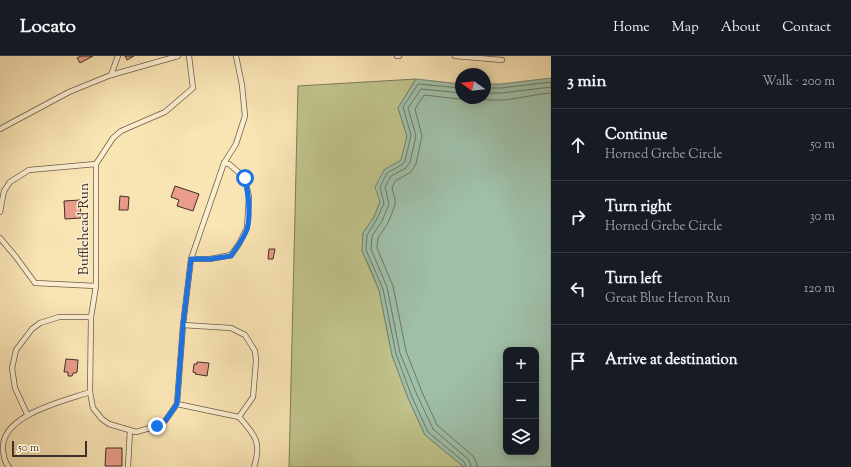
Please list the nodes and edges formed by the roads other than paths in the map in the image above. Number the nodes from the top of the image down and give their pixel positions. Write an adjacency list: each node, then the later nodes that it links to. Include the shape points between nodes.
1 (118, 56): 7 (lane)
2 (178, 56): 7 (lane)
3 (189, 56): 10 (lane, Bufflehead Run, via 193,88 165,112 121,130)
4 (236, 56): 9 (lane, via 245,116 236,144)
5 (456, 56): 6 (lane)
6 (502, 60)
7 (111, 75): 8 (lane, via 69,92)
8 (0, 129)
9 (224, 163): 13 (lane); 13 (lane, via 230,164 245,178 249,197 247,228 231,256)
10 (96, 164): 11 (lane, via 29,170 10,182 4,191); 14 (lane, Bufflehead Run)
11 (0, 212)
12 (0, 238): 14 (lane, via 35,283)
13 (191, 259): 16 (lane)
14 (96, 286): 15 (lane, Bufflehead Run)
15 (91, 317): 17 (lane, Bufflehead Run); 19 (lane, via 59,317 40,323 16,350 12,368 15,388)
16 (183, 325): 18 (lane); 20 (lane, via 231,328 245,336 255,351 254,397)
17 (90, 392): 19 (lane); 21 (lane, Bufflehead Run, via 93,408 102,419 109,424)
18 (177, 404): 20 (lane); 21 (lane, via 165,421 157,426 136,432)
19 (27, 414): 22 (lane, via 9,429 3,444 4,462)
20 (238, 417): 24 (lane, via 254,434 258,454)
21 (130, 430): 23 (lane)
22 (9, 467)
23 (128, 467)
24 (254, 467)

